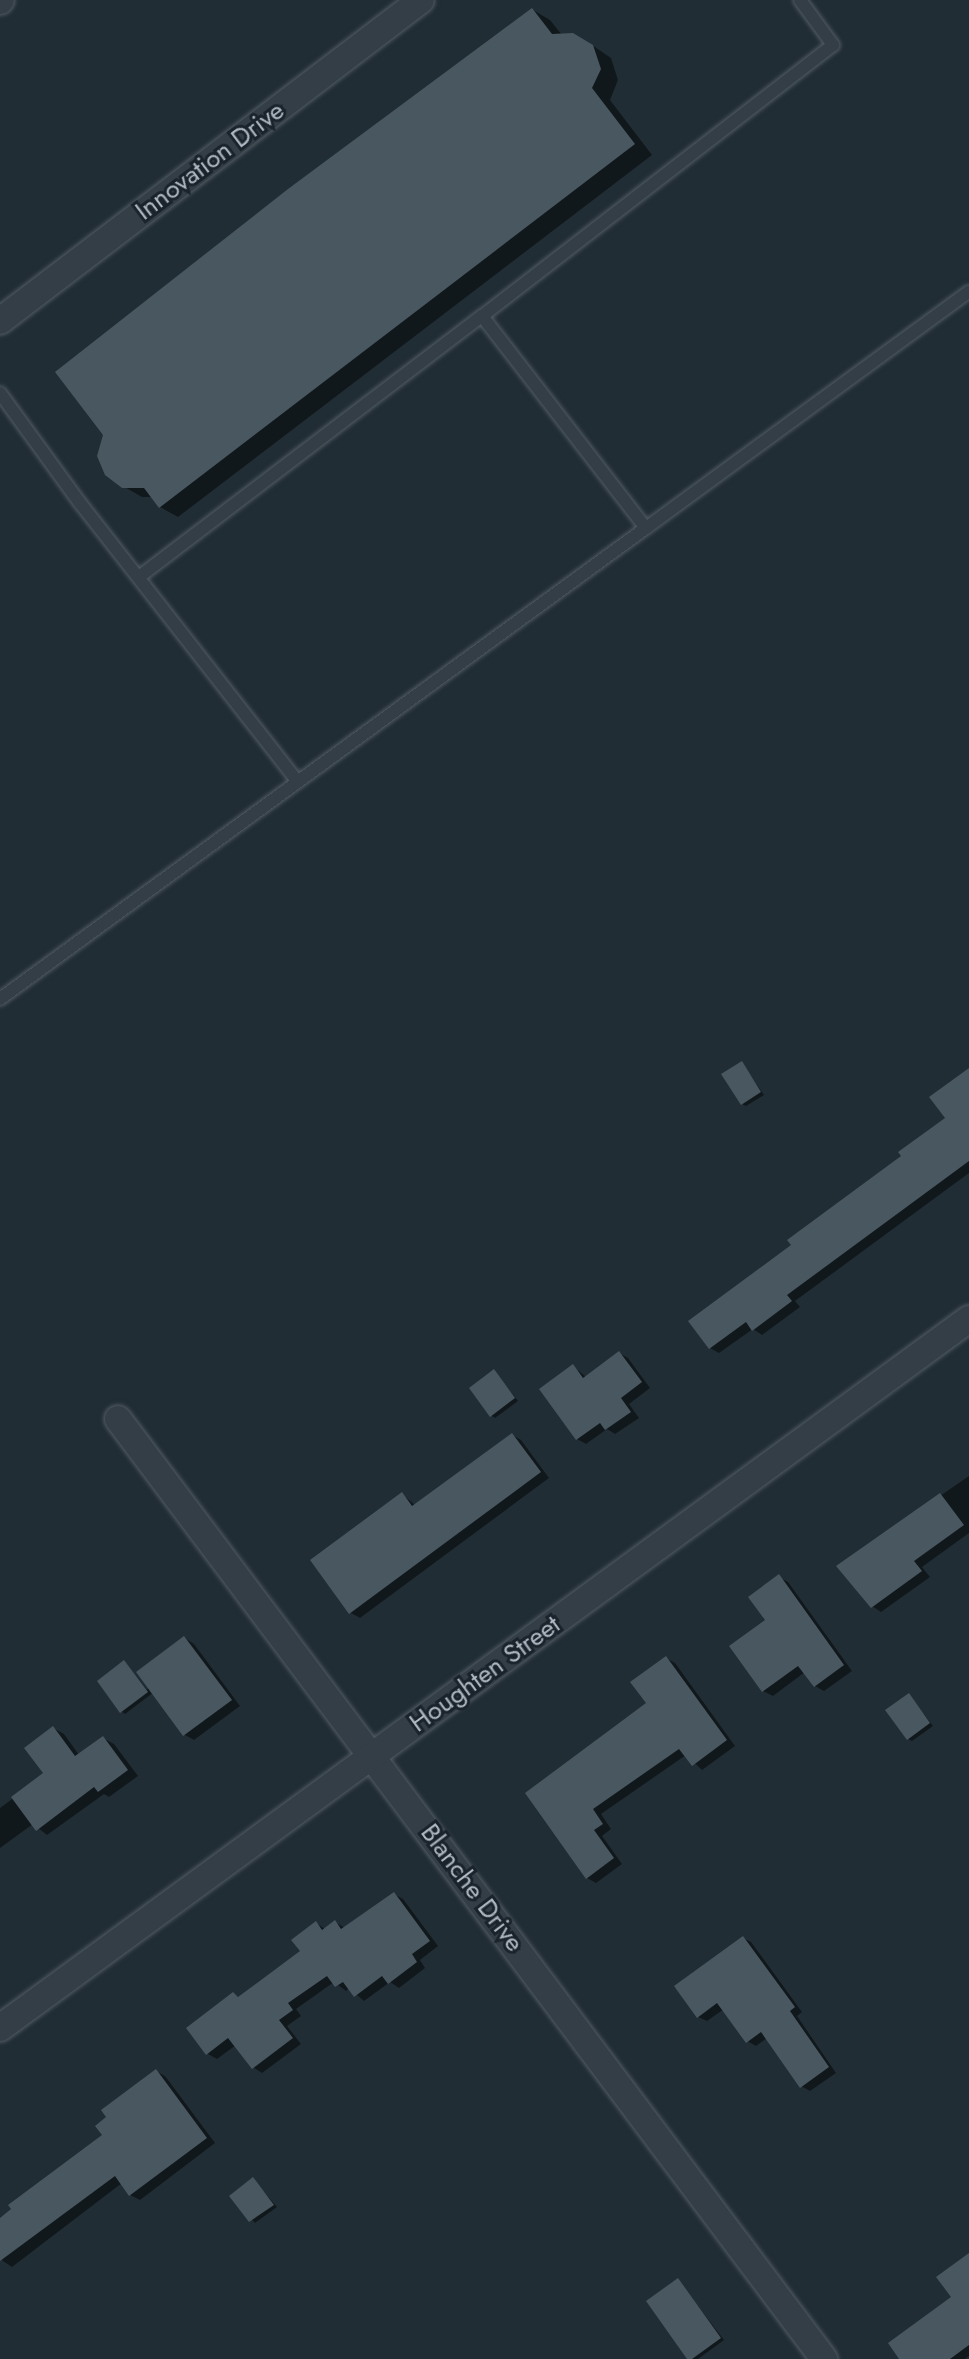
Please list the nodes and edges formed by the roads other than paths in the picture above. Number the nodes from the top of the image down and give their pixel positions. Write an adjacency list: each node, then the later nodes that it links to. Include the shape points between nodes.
1 (421, 0): 5 (street, Innovation Drive)
2 (800, 0): 4 (lane, via 833,45)
3 (969, 292): 7 (lane)
4 (482, 316): 7 (lane); 8 (lane)
5 (0, 321)
6 (0, 393): 8 (lane)
7 (646, 528): 9 (lane)
8 (139, 577): 9 (lane)
9 (298, 781): 10 (lane)
10 (0, 999)
11 (969, 1319): 13 (street, Houghten Street)
12 (118, 1419): 13 (street, Blanche Drive)
13 (373, 1756): 14 (street, Houghten Street); 15 (street, Blanche Drive)
14 (0, 2028)
15 (824, 2359)

